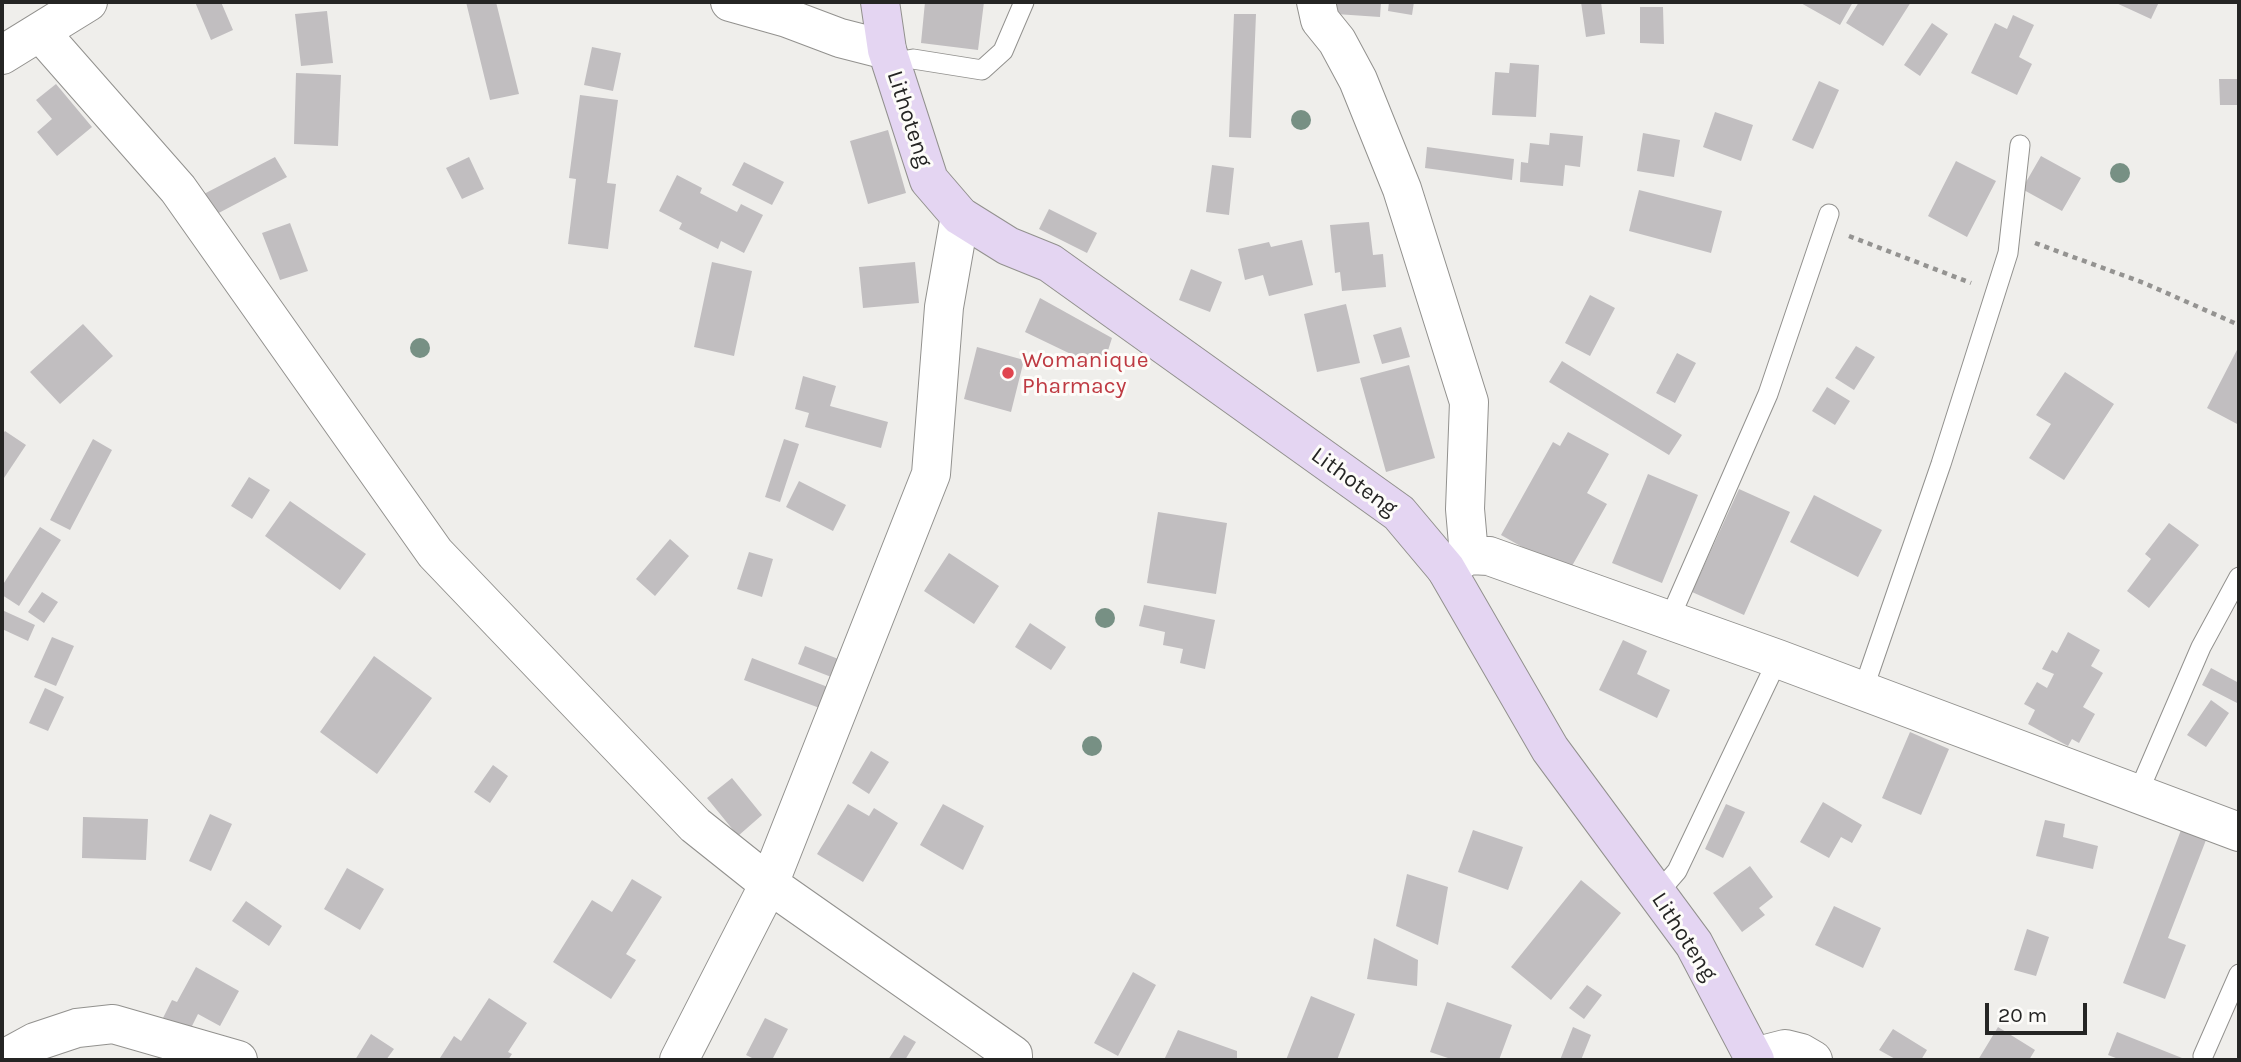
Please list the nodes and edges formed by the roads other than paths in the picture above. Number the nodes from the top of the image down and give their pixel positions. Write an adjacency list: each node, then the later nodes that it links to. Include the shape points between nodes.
1 (88, 2): 6 (street)
2 (730, 2): 8 (street)
3 (880, 2): 8 (main road, Lithoteng)
4 (1024, 2): 8 (lane, via 1003,51 982,70)
5 (1316, 2): 12 (street, via 1320,20 1359,80 1402,189 1469,402 1465,509)
6 (40, 32): 7 (street); 19 (street, via 178,189 435,553 695,825)
7 (2, 55)
8 (888, 56): 10 (main road, Lithoteng, via 929,180)
9 (2020, 145): 16 (lane, via 2008,253)
10 (960, 216): 12 (main road, Lithoteng, via 1008,246 1050,263 1399,513); 19 (street, via 944,307 931,474)
11 (1827, 220): 14 (lane, via 1768,394)
12 (1457, 562): 14 (street, via 1489,556); 20 (main road, Lithoteng, via 1550,749)
13 (2239, 577): 17 (lane, via 2201,647)
14 (1669, 620): 15 (street)
15 (1778, 659): 16 (street); 20 (lane, via 1677,871)
16 (1862, 693): 17 (street)
17 (2138, 793): 18 (street)
18 (2239, 832)
19 (769, 884): 23 (street); 27 (street)
20 (1657, 894): 24 (main road, Lithoteng, via 1694,944)
21 (2239, 974): 22 (lane)
22 (2203, 1056)
23 (1015, 1058)
24 (1754, 1059): 28 (street, via 1785,1049)
25 (2, 1060): 26 (street, via 66,1031 113,1024)
26 (238, 1060)
27 (678, 1060)
28 (1813, 1060)

